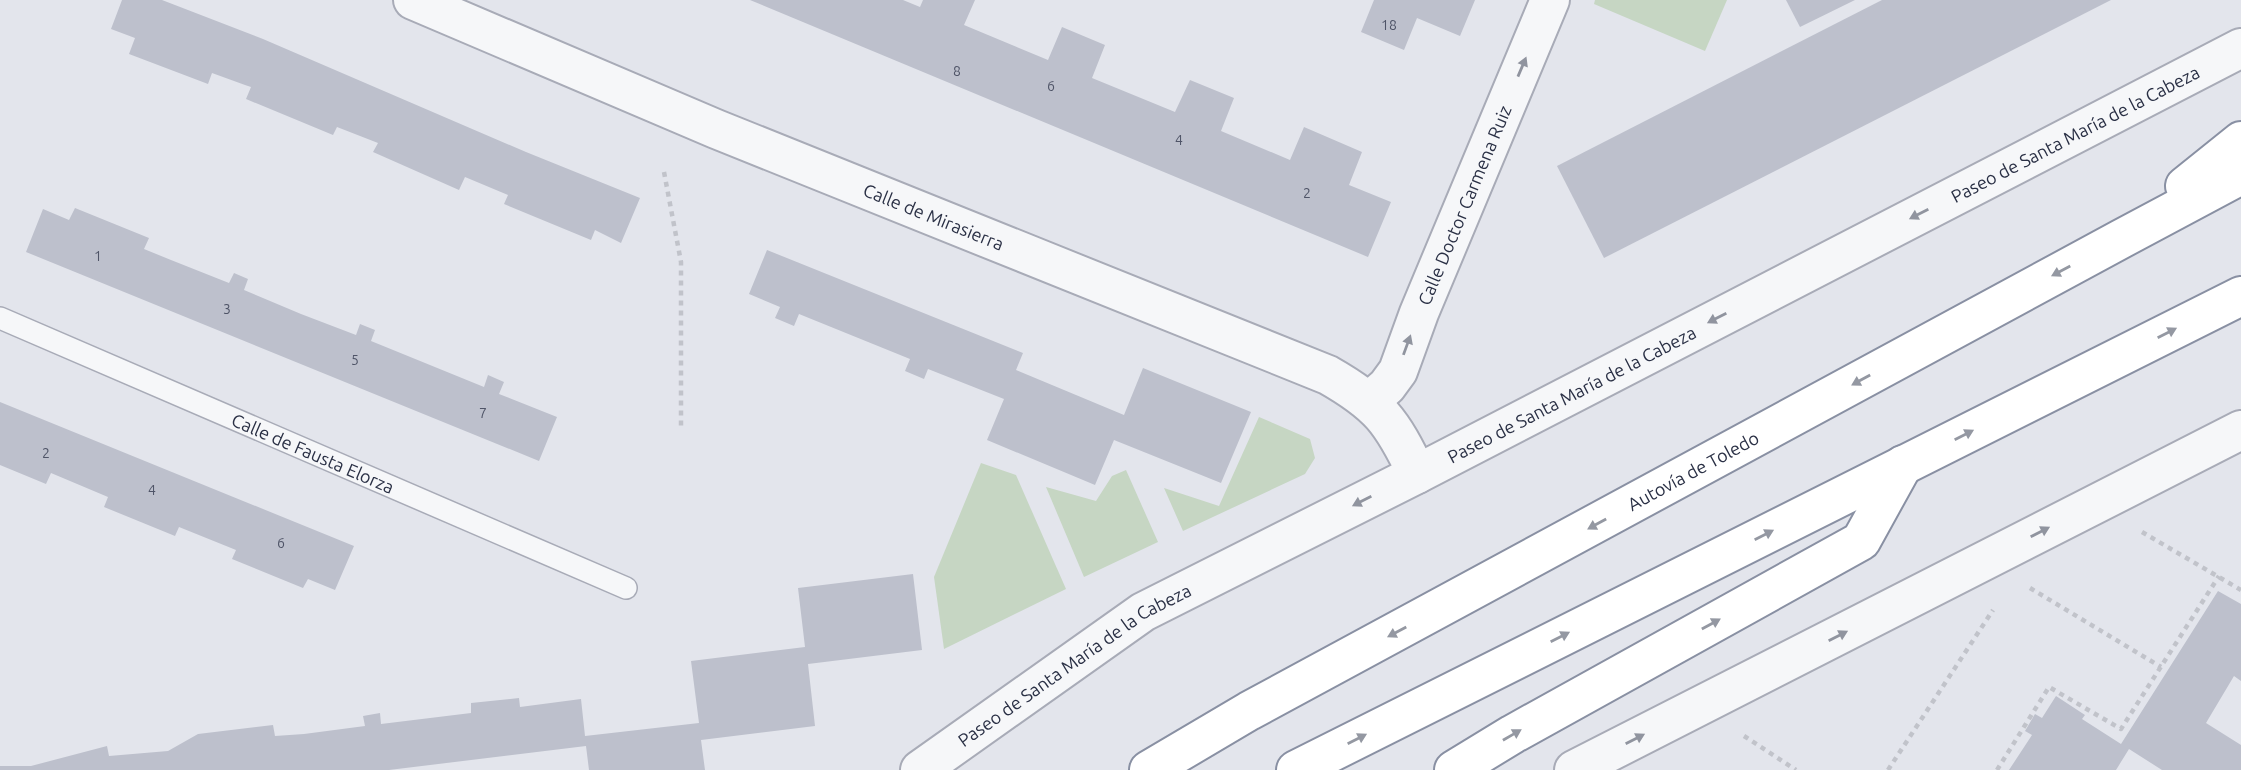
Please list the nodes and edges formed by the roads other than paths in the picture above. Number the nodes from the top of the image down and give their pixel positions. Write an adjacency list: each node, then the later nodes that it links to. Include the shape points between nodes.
1 (413, 0): 9 (street, Calle de Mirasierra, via 716,129 1328,374)
2 (1550, 0): 9 (street, Calle Doctor Carmena Ruiz, one-way to 2, via 1398,371)
3 (2241, 48): 12 (street, Paseo de Santa María de la Cabeza, one-way to 12)
4 (2241, 141): 6 (highway)
5 (2241, 175): 6 (highway, Autovía de Toledo)
6 (2121, 239): 15 (highway, Autovía de Toledo, one-way to 15, via 1249,711)
7 (2241, 296): 11 (highway, one-way to 7)
8 (0, 318): 13 (lane, Calle de Fausta Elorza)
9 (1370, 401): 12 (street, Calle de Mirasierra, via 1396,433)
10 (2241, 430): 18 (street, one-way to 10)
11 (1903, 465): 16 (highway, one-way to 11); 17 (highway, one-way to 11, via 1861,541)
12 (1417, 474): 14 (street, Paseo de Santa María de la Cabeza, one-way to 14, via 1143,612)
13 (626, 588)
14 (920, 770)
15 (1149, 770)
16 (1296, 770)
17 (1454, 770)
18 (1574, 770)

